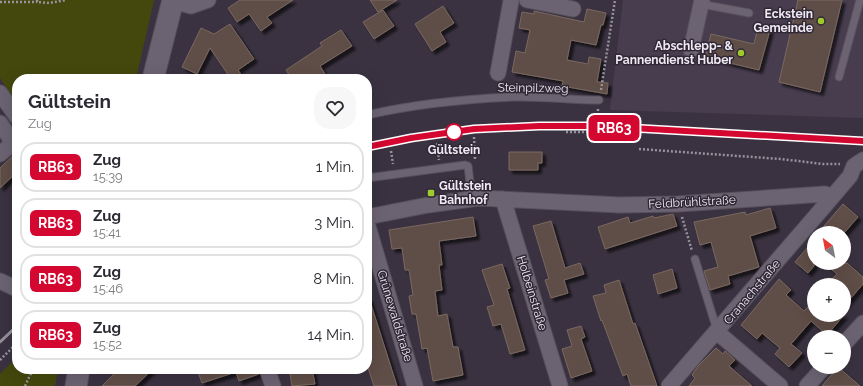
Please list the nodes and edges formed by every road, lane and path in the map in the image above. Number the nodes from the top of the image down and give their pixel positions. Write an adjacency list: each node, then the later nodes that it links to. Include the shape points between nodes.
1 (66, 0): 8 (path, via 49,4)
2 (173, 0): 3 (street, via 191,6); 15 (street)
3 (208, 0)
4 (511, 0): 14 (street)
5 (527, 0): 11 (street)
6 (615, 0): 18 (path)
7 (860, 0): 16 (lane)
8 (37, 1): 9 (path)
9 (0, 2)
10 (702, 2): 12 (lane); 13 (street)
11 (573, 9)
12 (749, 13)
13 (691, 50)
14 (498, 73)
15 (154, 74)
16 (839, 77)
17 (0, 93): 19 (street)
18 (599, 100): 20 (lane, Steinpilzweg, via 514,97 398,107); 22 (path, via 597,132)
19 (12, 109)
20 (372, 114)
21 (0, 123): 23 (street)
22 (566, 132)
23 (12, 141)
24 (437, 143): 28 (path)
25 (12, 144): 29 (street)
26 (639, 149): 31 (path, via 823,164)
27 (391, 150): 30 (path)
28 (438, 153)
29 (0, 154)
30 (392, 158)
31 (859, 163): 33 (street)
32 (372, 177): 34 (lane, via 465,165 468,166)
33 (832, 197): 36 (street, Feldbrühlstraße, via 825,194); 43 (street, Cranachstraße)
34 (472, 199): 35 (street, Feldbrühlstraße); 37 (street, Feldbrühlstraße)
35 (503, 199): 36 (street, Feldbrühlstraße, via 620,205); 55 (street, Holbeinstraße)
36 (678, 204): 39 (path)
37 (372, 216)
38 (372, 240): 54 (street, Grünewaldstraße)
39 (695, 260): 43 (lane)
40 (0, 281): 41 (street)
41 (12, 287)
42 (863, 323): 44 (street)
43 (717, 332): 56 (street, Cranachstraße); 57 (street)
44 (851, 336)
45 (12, 348): 46 (path)
46 (0, 360)
47 (31, 374): 51 (path)
48 (78, 374): 52 (street)
49 (269, 374): 53 (street)
50 (818, 374): 58 (street)
51 (25, 386)
52 (76, 386)
53 (273, 386)
54 (415, 386)
55 (560, 386)
56 (669, 386)
57 (780, 386)
58 (807, 386)

